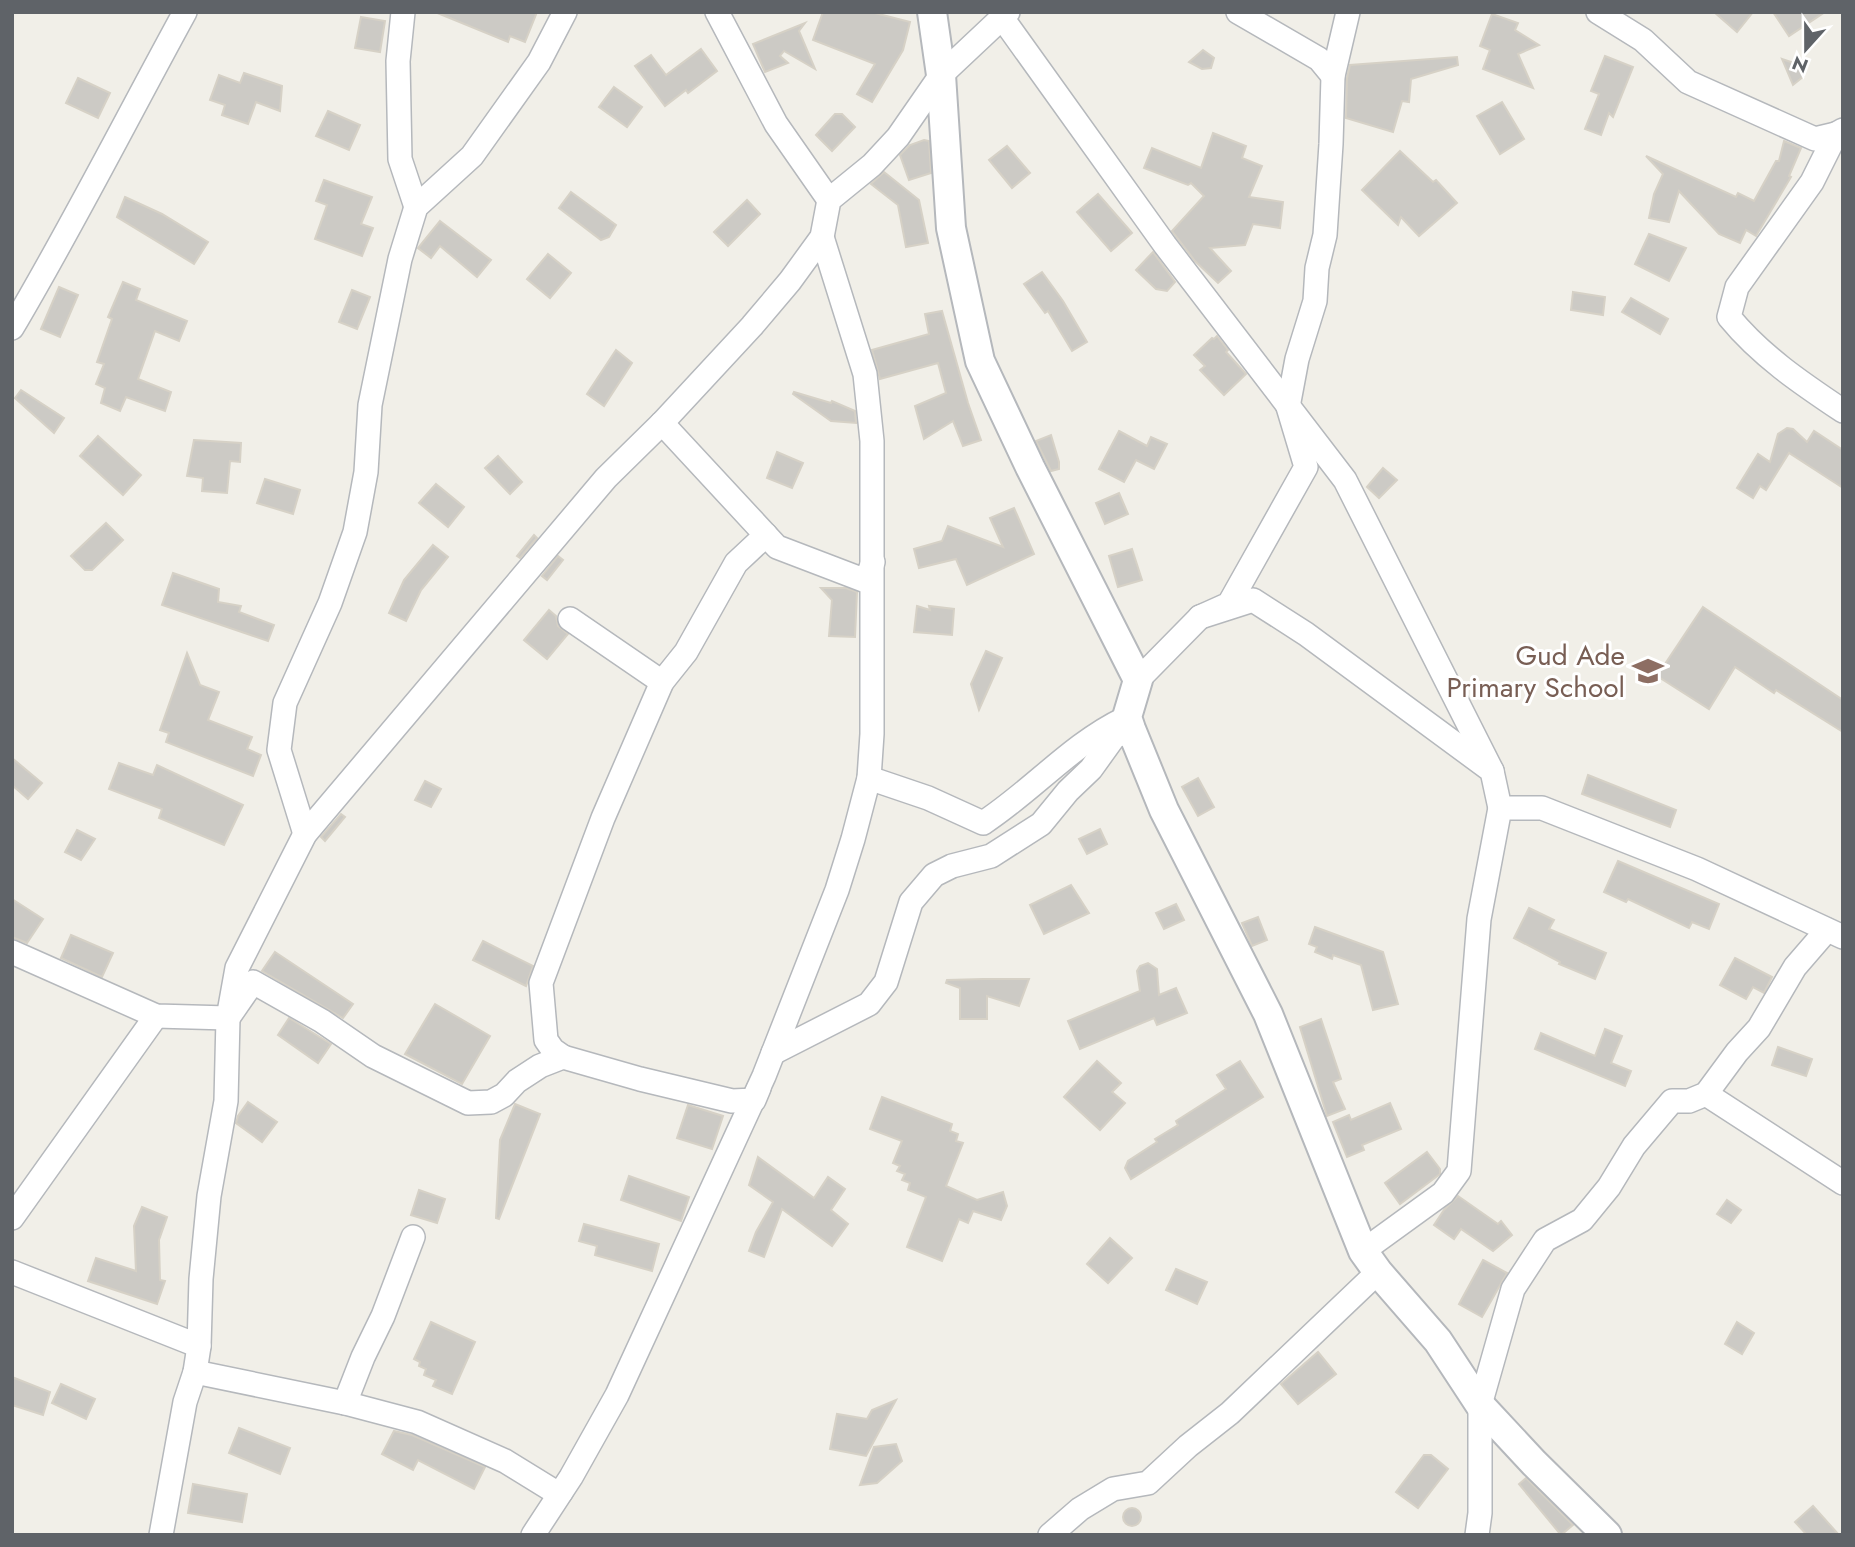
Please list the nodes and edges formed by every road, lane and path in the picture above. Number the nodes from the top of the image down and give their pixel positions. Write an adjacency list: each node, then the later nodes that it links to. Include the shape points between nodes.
1 (185, 12): 16 (street)
2 (403, 12): 14 (street, via 398,61 400,159)
3 (565, 12): 14 (street, via 539,62 472,156)
4 (716, 12): 13 (street, via 776,124)
5 (932, 12): 10 (street)
6 (1237, 12): 11 (street, via 1319,60)
7 (1348, 12): 11 (street)
8 (1598, 12): 12 (street, via 1643,40 1688,82 1815,139)
9 (1006, 16): 10 (street); 17 (street, via 1165,244)
10 (941, 75): 13 (street, via 898,137); 24 (street, via 951,228 980,361)
11 (1333, 76): 17 (street, via 1325,235 1315,301 1297,359)
12 (1841, 134): 18 (street, via 1737,287 1729,317 1789,375)
13 (829, 200): 15 (street)
14 (416, 207): 30 (street, via 388,309 370,405 366,472 355,532 330,603 285,703 279,750)
15 (822, 237): 19 (street, via 752,326); 21 (street, via 865,374 872,441)
16 (12, 328)
17 (1289, 407): 22 (street, via 1306,467 1229,604); 27 (street, via 1345,480)
18 (1843, 411)
19 (662, 423): 20 (street); 30 (street, via 606,478)
20 (766, 535): 21 (street, via 777,547 866,581); 25 (street, via 736,563 686,652)
21 (873, 562): 28 (street)
22 (1200, 617): 24 (street); 27 (street, via 1253,600)
23 (570, 619): 25 (street)
24 (1138, 680): 26 (street)
25 (662, 682): 36 (street, via 603,818 541,983 546,1040)
26 (1129, 723): 28 (street, via 1100,731 983,823); 35 (street, via 1041,824 991,856 934,875 911,902 886,982 869,1004); 42 (street, via 1164,810 1268,1014)
27 (1492, 771): 29 (street)
28 (869, 778): 35 (street, via 837,890)
29 (1500, 808): 31 (street, via 1542,808 1698,869); 42 (street, via 1479,919 1459,1171 1443,1193)
30 (305, 834): 34 (street, via 237,968)
31 (1835, 933): 38 (street, via 1796,967 1759,1028)
32 (12, 951): 33 (street)
33 (156, 1016): 34 (street); 40 (street)
34 (228, 1018): 36 (street, via 253,982 373,1056 468,1103 491,1102 540,1066); 44 (street, via 226,1101 209,1196)
35 (773, 1053): 37 (street)
36 (564, 1057): 37 (street, via 732,1101 754,1100)
37 (765, 1076): 48 (street, via 617,1395)
38 (1706, 1094): 39 (street); 47 (street, via 1672,1101 1582,1220 1545,1240 1513,1289)
39 (1843, 1183)
40 (12, 1218)
41 (413, 1237): 46 (street)
42 (1371, 1262): 47 (street, via 1438,1340); 51 (street, via 1230,1413 1148,1483 1113,1489)
43 (12, 1272): 44 (street)
44 (199, 1346): 45 (street)
45 (195, 1372): 46 (street); 49 (street, via 185,1402)
46 (345, 1403): 48 (street, via 417,1422)
47 (1480, 1405): 52 (street); 53 (street)
48 (561, 1492): 50 (street)
49 (161, 1535)
50 (533, 1535)
51 (1050, 1535)
52 (1477, 1535)
53 (1607, 1535)

